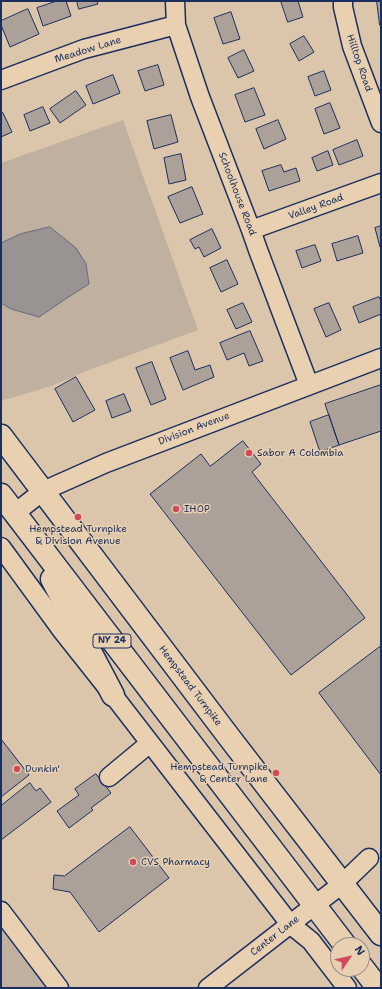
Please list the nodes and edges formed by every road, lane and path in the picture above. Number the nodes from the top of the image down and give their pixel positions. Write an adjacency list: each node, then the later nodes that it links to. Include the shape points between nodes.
1 (175, 1): 3 (street, Schoolhouse Road)
2 (342, 1): 5 (street, Hilltop Road, via 352,46)
3 (176, 25): 4 (street, Meadow Lane, via 84,49); 7 (street, Schoolhouse Road, via 200,97)
4 (1, 80)
5 (381, 123)
6 (381, 183): 7 (street, Valley Road)
7 (251, 230): 9 (street, Schoolhouse Road)
8 (381, 358): 9 (street, Division Avenue)
9 (309, 385): 11 (street, Division Avenue, via 106,463)
10 (1, 436): 11 (main road, Hempstead Turnpike)
11 (43, 491): 13 (street, Division Avenue); 19 (main road, Hempstead Turnpike)
12 (1, 495): 13 (main road, NY 24)
13 (18, 517): 15 (main road); 20 (main road, NY 24)
14 (1, 547): 15 (street)
15 (113, 695): 16 (street)
16 (150, 743): 17 (street); 22 (street)
17 (108, 777)
18 (370, 858): 19 (street, Center Lane)
19 (342, 884): 20 (street, Center Lane); 23 (main road, Hempstead Turnpike)
20 (315, 905): 22 (street, Center Lane); 24 (main road, NY 24)
21 (1, 911): 26 (street)
22 (290, 924): 27 (street, Center Lane); 28 (street, via 311,941)
23 (381, 934)
24 (339, 937)
25 (370, 977): 29 (main road)
26 (59, 988)
27 (208, 988)
28 (347, 988)
29 (378, 988)

